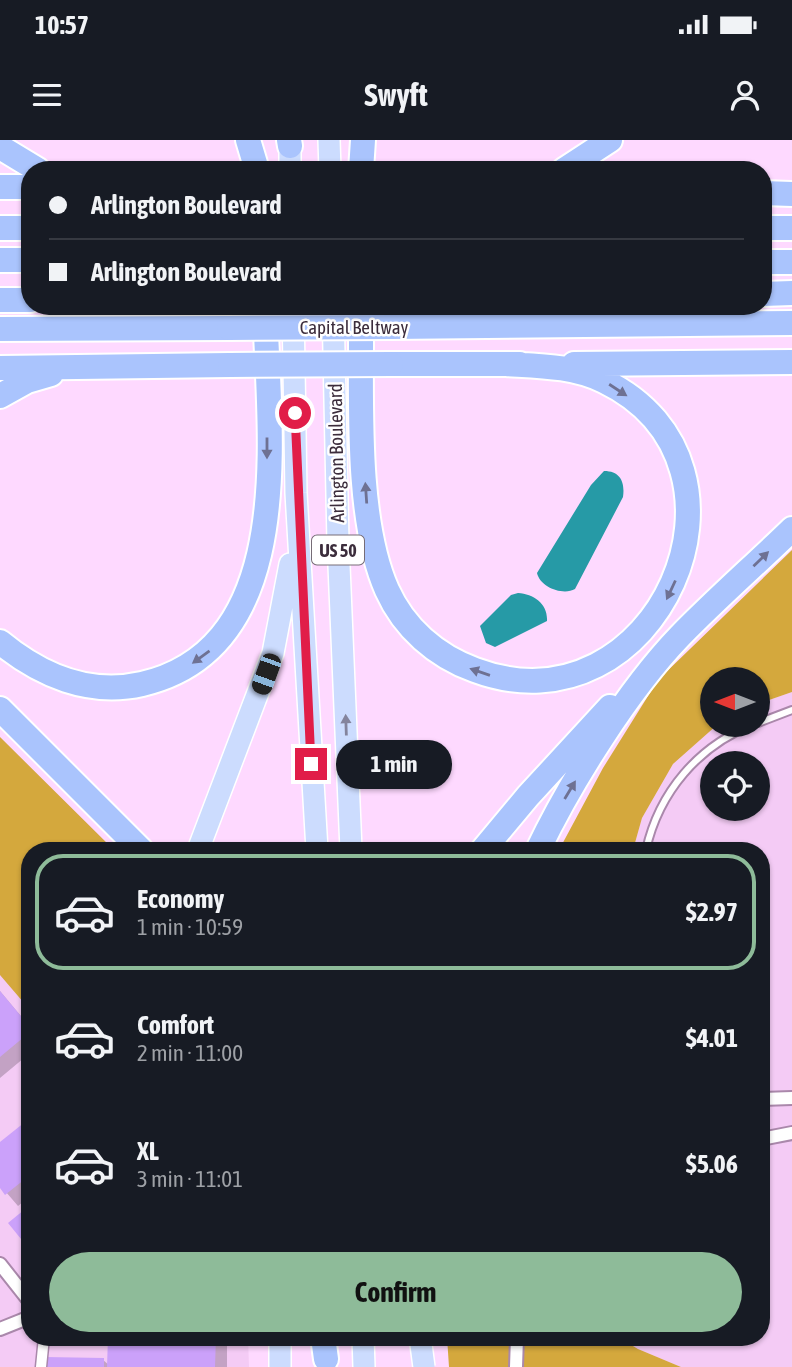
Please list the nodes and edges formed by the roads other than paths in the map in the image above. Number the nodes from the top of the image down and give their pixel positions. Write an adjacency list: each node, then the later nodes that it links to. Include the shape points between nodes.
1 (248, 140): 7 (highway)
2 (329, 140): 8 (main road)
3 (363, 140): 9 (highway)
4 (610, 140): 10 (highway)
5 (0, 147): 6 (highway)
6 (23, 161)
7 (254, 161)
8 (330, 161)
9 (362, 161)
10 (578, 161)
11 (0, 187): 12 (highway)
12 (21, 187)
13 (772, 193): 14 (highway)
14 (792, 194)
15 (0, 228): 16 (highway)
16 (21, 228)
17 (772, 228): 18 (highway)
18 (792, 228)
19 (0, 260): 20 (highway)
20 (21, 260)
21 (772, 262): 22 (highway)
22 (792, 262)
23 (792, 293): 24 (highway)
24 (772, 294)
25 (0, 300): 26 (highway)
26 (21, 300)
27 (265, 315): 41 (highway, one-way to 41, via 265,517 251,582 229,630 201,659 183,669 157,680 107,688 58,678)
28 (293, 315): 38 (main road, Arlington Boulevard / US 50)
29 (333, 315): 49 (main road, Arlington Boulevard / US 50, one-way to 29)
30 (361, 315): 34 (highway, one-way to 30, via 581,373 625,393 671,446 687,499 680,569 652,622 620,653 549,679 506,679 457,663 416,633 387,589 369,525)
31 (792, 323): 32 (highway, Capital Beltway, bridge)
32 (0, 329)
33 (792, 362): 34 (highway)
34 (506, 364): 36 (highway, bridge)
35 (0, 368): 36 (highway)
36 (86, 368): 37 (highway, via 27,381)
37 (0, 396)
38 (296, 492): 47 (main road, via 289,581 273,653); 48 (main road, Arlington Boulevard / US 50)
39 (792, 529): 40 (highway, one-way to 39)
40 (678, 638): 50 (highway, via 574,745); 51 (highway, one-way to 40, via 596,749)
41 (0, 642)
42 (0, 709): 46 (highway)
43 (792, 710): 44 (lane)
44 (770, 719)
45 (724, 737): 52 (lane, via 684,770 652,823)
46 (133, 842)
47 (201, 842)
48 (317, 842)
49 (352, 842)
50 (490, 842)
51 (542, 842)
52 (648, 842)
53 (792, 1098): 54 (street)
54 (770, 1099)
55 (792, 1133): 56 (street)
56 (770, 1137)
57 (0, 1264): 58 (street)
58 (21, 1291)
59 (21, 1321): 60 (street)
60 (0, 1329)
61 (43, 1346): 67 (street)
62 (280, 1346): 68 (main road)
63 (363, 1346): 69 (main road)
64 (422, 1346): 70 (main road, bridge)
65 (428, 1346): 70 (highway)
66 (517, 1346): 71 (street)
67 (41, 1367)
68 (280, 1367)
69 (364, 1367)
70 (424, 1367)
71 (516, 1367)

